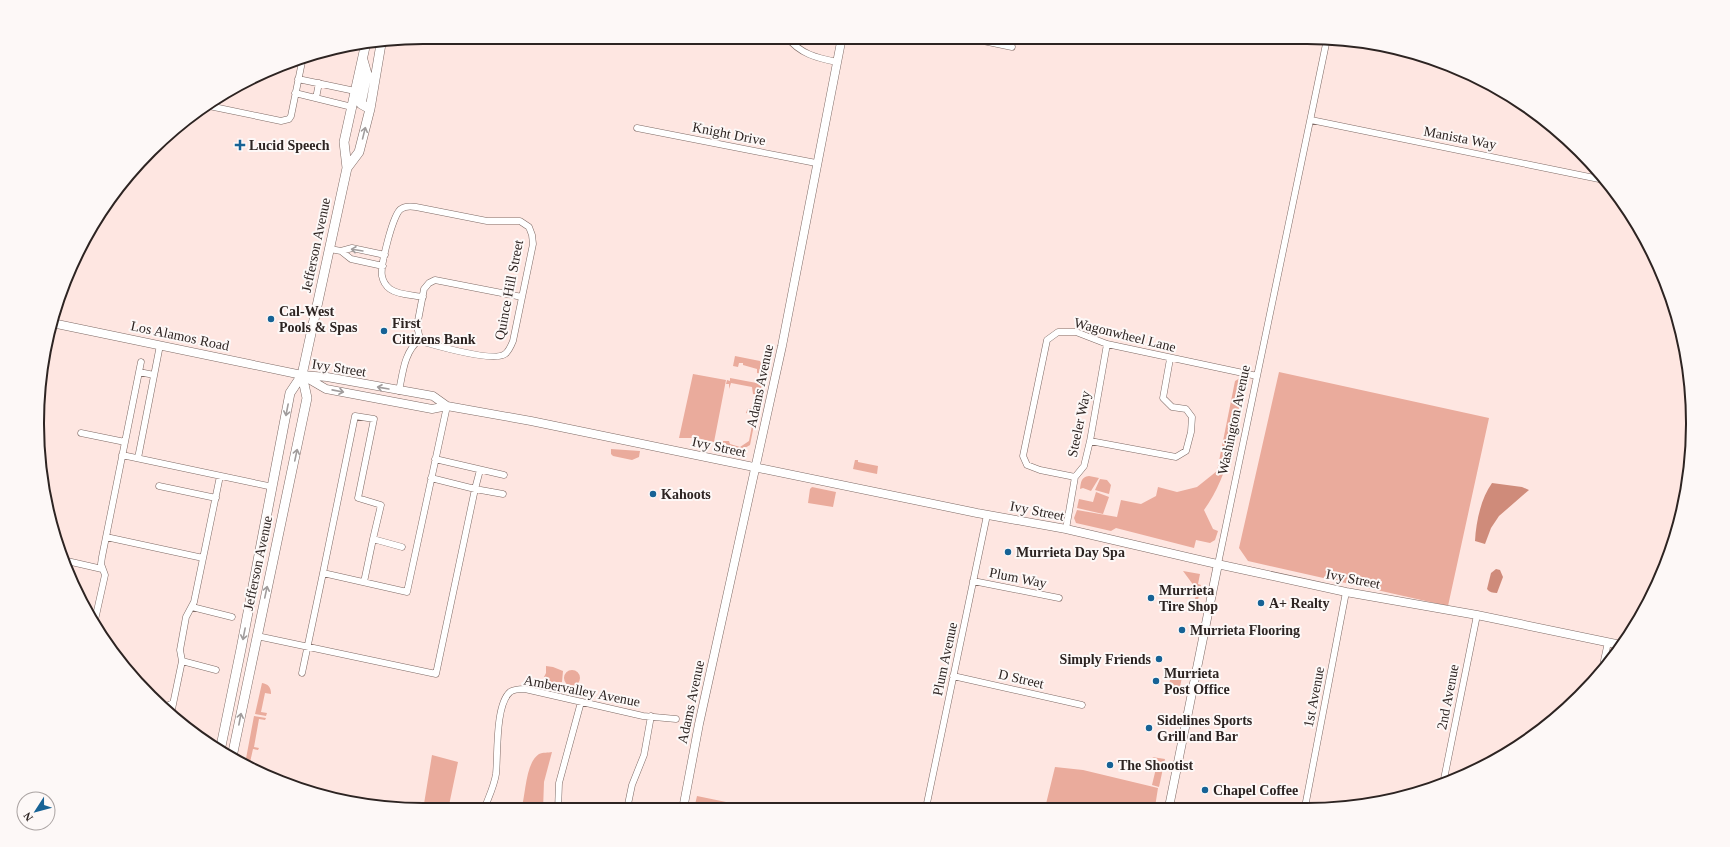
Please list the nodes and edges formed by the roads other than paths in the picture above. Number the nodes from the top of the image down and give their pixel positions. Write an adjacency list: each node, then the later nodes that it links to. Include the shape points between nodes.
1 (794, 44): 9 (street, via 801,51 815,57)
2 (841, 44): 9 (street, Adams Avenue)
3 (998, 44): 6 (street)
4 (1326, 45): 19 (street, Washington Avenue)
5 (382, 46): 18 (main road, Jefferson Avenue)
6 (1012, 47)
7 (365, 48): 8 (main road, Jefferson Avenue)
8 (363, 57): 13 (main road, Jefferson Avenue); 18 (main road, via 366,74 362,104)
9 (837, 62): 21 (street, Adams Avenue)
10 (301, 64): 11 (street)
11 (298, 79): 12 (street); 14 (street)
12 (318, 83): 13 (street); 15 (street)
13 (355, 91): 17 (main road, Jefferson Avenue)
14 (295, 93): 15 (street); 16 (street, via 291,116 285,120)
15 (316, 98): 17 (street)
16 (215, 107)
17 (352, 107): 22 (main road, Jefferson Avenue, via 344,142)
18 (370, 109): 22 (main road, Jefferson Avenue, one-way to 18, via 359,152)
19 (1311, 120): 23 (street, Manista Way); 39 (street, Washington Avenue)
20 (637, 128): 21 (street, Knight Drive)
21 (816, 163): 48 (street, Adams Avenue, via 782,346)
22 (347, 168): 24 (main road, Jefferson Avenue)
23 (1597, 178)
24 (330, 249): 25 (street); 38 (main road, Jefferson Avenue)
25 (341, 251): 26 (street, one-way to 25, via 352,248); 27 (street, via 351,258)
26 (385, 255): 27 (street); 29 (street, Quince Hill Street, via 394,216 399,209 407,206 487,221 520,222 529,227 533,244)
27 (383, 266): 28 (street, via 381,274 384,283 390,289)
28 (423, 297): 29 (street, via 424,289 435,280); 31 (street, via 417,326)
29 (522, 297): 31 (street, Quince Hill Street, via 513,341 499,357 492,358 427,343)
30 (57, 324): 33 (street, Los Alamos Road)
31 (420, 339): 40 (street, via 408,355)
32 (1107, 344): 34 (street, Wagonwheel Lane); 43 (street, Steeler Way); 52 (street, Wagonwheel Lane, via 1076,332 1058,332 1047,340 1023,456 1027,465)
33 (160, 345): 37 (street); 38 (street, Los Alamos Road)
34 (1170, 359): 39 (street, Wagonwheel Lane); 43 (street, via 1163,398 1172,407 1186,409 1192,417 1186,451 1176,457)
35 (141, 362): 36 (street)
36 (139, 372): 37 (street); 44 (street)
37 (154, 375): 46 (street)
38 (302, 375): 40 (street, Ivy Street, one-way to 38); 41 (street, Ivy Street, one-way to 41, via 326,389 432,409); 55 (main road, Jefferson Avenue, one-way to 55, via 290,393); 77 (main road, Jefferson Avenue, one-way to 38, via 307,398)
39 (1257, 376): 66 (street, Washington Avenue)
40 (399, 391): 41 (street, Ivy Street, via 433,396)
41 (446, 406): 47 (street); 48 (street, Ivy Street)
42 (81, 433): 44 (street)
43 (1090, 441): 52 (street, Steeler Way, via 1084,466)
44 (125, 442): 45 (street)
45 (122, 455): 46 (street); 61 (street)
46 (138, 458): 50 (street)
47 (435, 459): 49 (street); 53 (street)
48 (755, 468): 59 (street, Ivy Street); 101 (street, Adams Avenue)
49 (480, 470): 51 (street); 56 (street)
50 (220, 476): 55 (street); 58 (street)
51 (504, 476)
52 (1075, 477): 60 (street, Steeler Way)
53 (431, 478): 56 (street); 69 (street, via 407,592)
54 (159, 486): 58 (street)
55 (273, 487): 81 (main road, Jefferson Avenue, one-way to 81)
56 (475, 489): 57 (street); 80 (street, via 436,674)
57 (503, 494)
58 (216, 498): 64 (street)
59 (987, 515): 60 (street, Ivy Street); 70 (street, Plum Avenue)
60 (1066, 530): 66 (street, Ivy Street)
61 (106, 537): 64 (street); 67 (street, via 100,564)
62 (373, 539): 63 (street); 68 (street, via 381,505 358,498 374,420 355,416); 69 (street)
63 (402, 547)
64 (204, 558): 73 (street)
65 (70, 562): 67 (street)
66 (1218, 564): 71 (street, Ivy Street); 103 (street, Washington Avenue)
67 (102, 568): 74 (street, via 104,575)
68 (323, 573): 69 (street); 80 (street)
69 (364, 582)
70 (973, 582): 72 (street, Plum Way); 86 (street, Plum Avenue)
71 (1346, 592): 75 (street, Ivy Street); 104 (street, 1st Avenue)
72 (1059, 598)
73 (192, 607): 76 (street); 83 (street, via 186,617 180,650)
74 (96, 615)
75 (1477, 615): 78 (street, Ivy Street); 97 (street, 2nd Avenue)
76 (232, 617)
77 (257, 636): 80 (street); 87 (main road, Jefferson Avenue)
78 (1608, 642): 79 (street, Ivy Street); 82 (street)
79 (1616, 644)
80 (307, 647): 85 (street)
81 (241, 649): 87 (main road, via 245,655 243,673); 95 (main road, Jefferson Avenue)
82 (1604, 659)
83 (182, 661): 84 (street); 89 (street)
84 (216, 670)
85 (302, 673)
86 (954, 676): 91 (street, D Street); 102 (street, Plum Avenue)
87 (248, 677): 96 (main road, Jefferson Avenue, one-way to 87)
88 (581, 702): 93 (street, Ambervalley Avenue); 98 (street, Ambervalley Avenue, via 525,689 511,691 506,696 497,739 496,773); 99 (street, via 559,783)
89 (173, 703): 90 (street); 92 (street)
90 (169, 705)
91 (1082, 705)
92 (172, 708)
93 (651, 716): 94 (street, Ambervalley Avenue); 100 (street, via 644,755)
94 (676, 719)
95 (221, 744)
96 (233, 751)
97 (1444, 777)
98 (486, 803)
99 (558, 803)
100 (628, 803)
101 (684, 803)
102 (927, 803)
103 (1170, 803)
104 (1306, 803)

